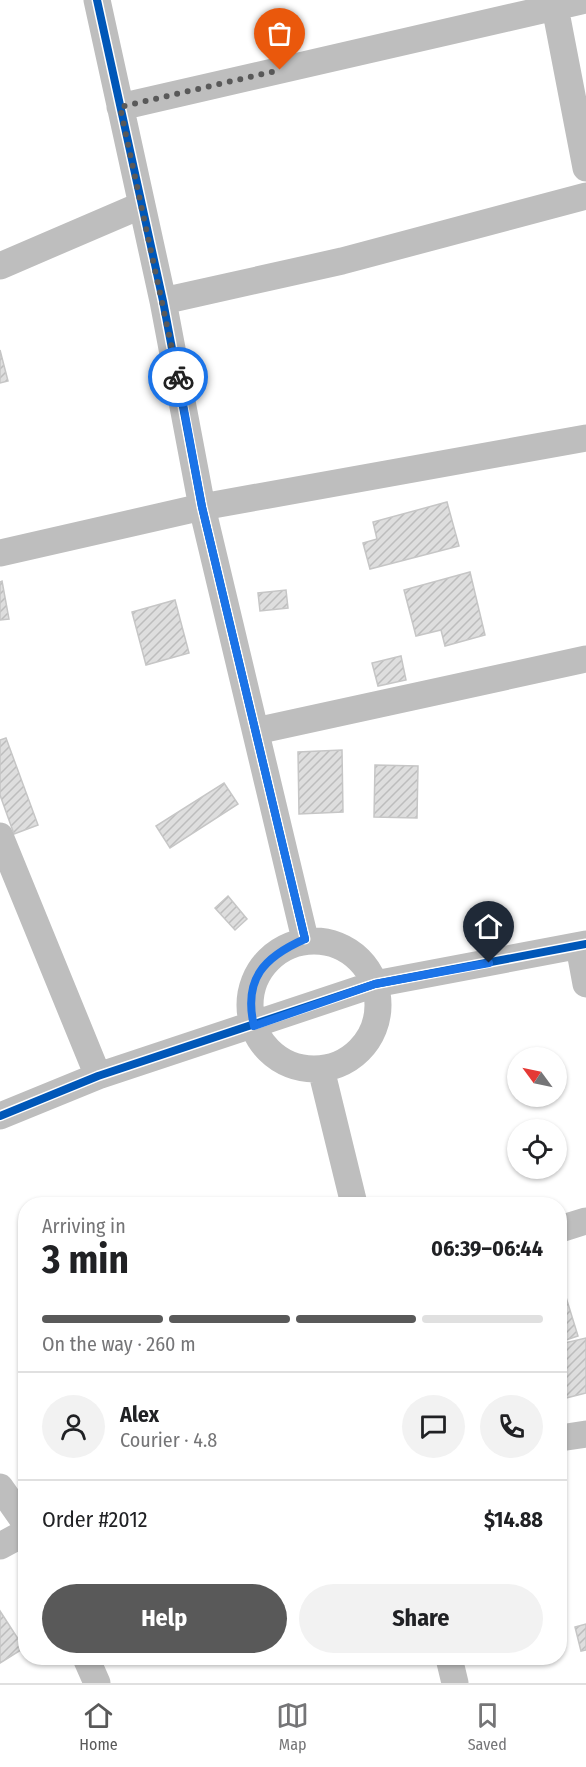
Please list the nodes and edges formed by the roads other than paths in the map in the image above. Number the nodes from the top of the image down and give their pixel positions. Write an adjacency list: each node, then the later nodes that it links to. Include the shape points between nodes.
1 (97, 0): 4 (street)
2 (586, 0): 3 (street)
3 (555, 7): 4 (street); 5 (street)
4 (120, 107): 7 (street)
5 (586, 168)
6 (586, 196): 9 (street, via 342,261)
7 (142, 205): 8 (street); 9 (street)
8 (3, 259)
9 (164, 301): 11 (street)
10 (586, 438): 11 (street)
11 (202, 507): 12 (street); 14 (street)
12 (0, 553)
13 (586, 659): 14 (street)
14 (256, 730): 16 (street)
15 (0, 836): 22 (street)
16 (305, 939): 18 (street, via 349,950 369,971); 20 (street, via 281,950 260,970 251,997)
17 (583, 945): 18 (street); 19 (street)
18 (375, 984): 20 (street); 21 (street, via 378,1012 368,1040 348,1059)
19 (586, 984)
20 (254, 1026): 21 (street, via 259,1039 279,1059 299,1067); 22 (street)
21 (321, 1069): 24 (street)
22 (98, 1076): 23 (street)
23 (0, 1116)
24 (352, 1197)
25 (586, 1221): 26 (street)
26 (567, 1227)
27 (586, 1434): 28 (street)
28 (567, 1437)
29 (0, 1487): 30 (street)
30 (18, 1513)
31 (18, 1537): 32 (street)
32 (0, 1546)
33 (89, 1665): 35 (street)
34 (451, 1665): 36 (street)
35 (97, 1683)
36 (455, 1683)

